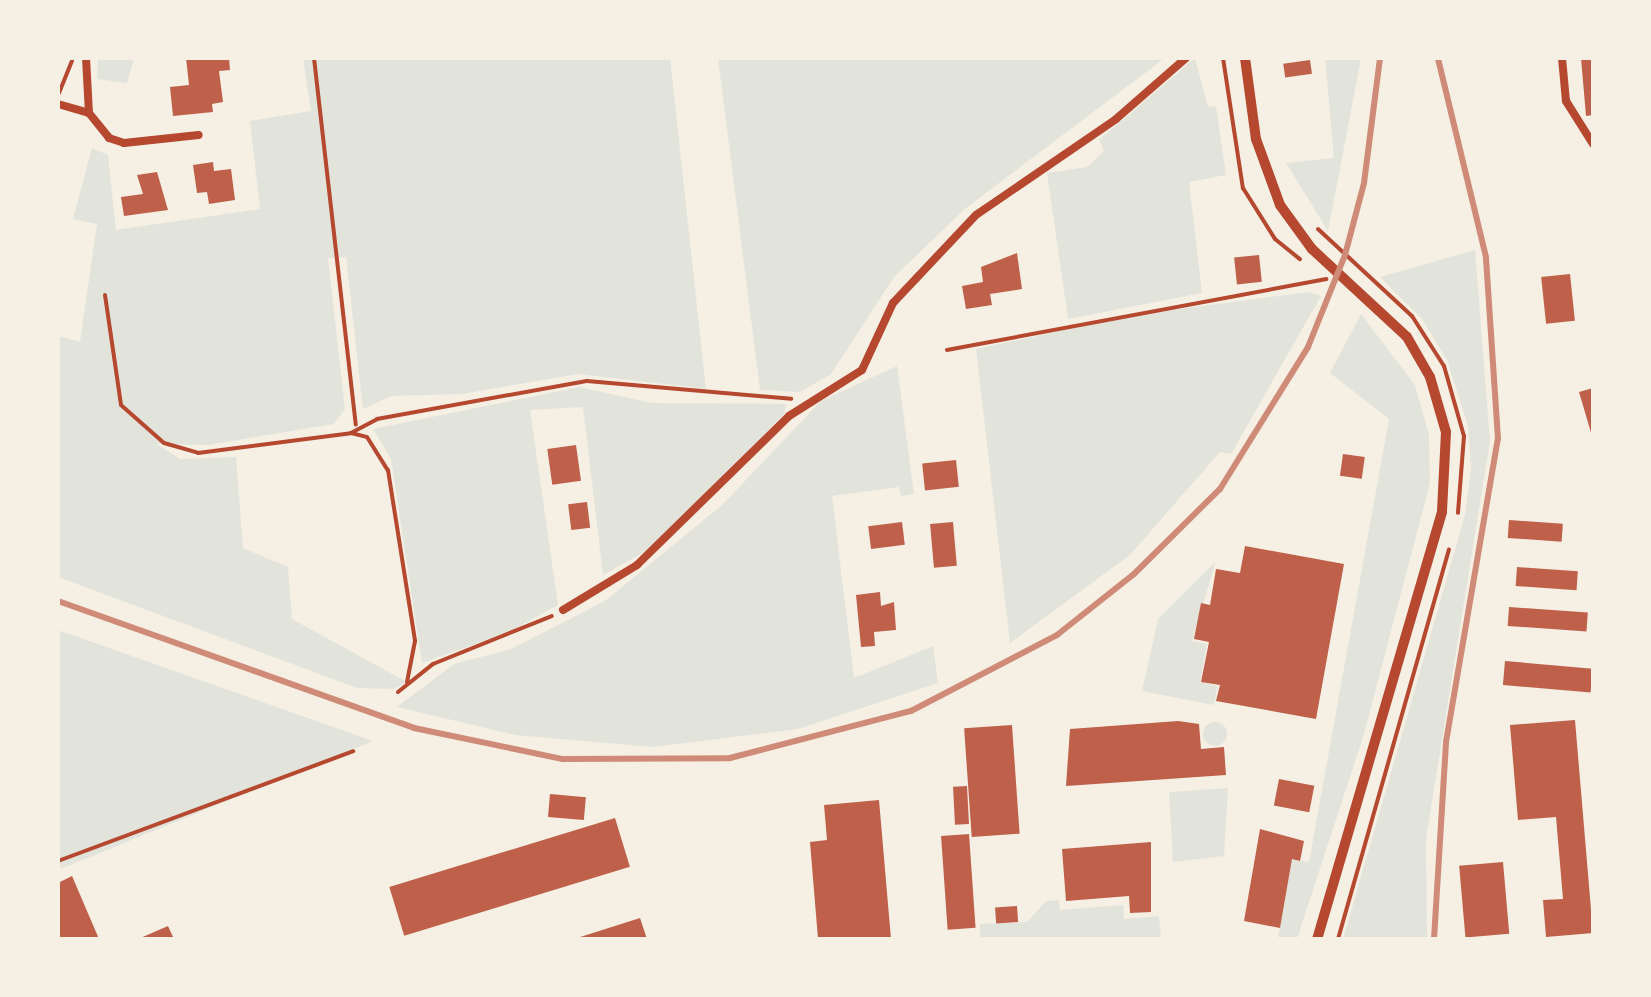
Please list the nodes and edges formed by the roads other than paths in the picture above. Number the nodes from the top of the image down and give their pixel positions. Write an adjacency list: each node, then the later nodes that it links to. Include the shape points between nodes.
1 (86, 58): 6 (street)
2 (1186, 58): 9 (street, via 1116,119 953,236 893,303 862,370 811,399 656,550)
3 (1245, 58): 10 (street, via 1266,175 1287,217 1333,268 1391,319 1422,361 1443,415 1448,467 1434,543)
4 (1562, 58): 8 (street, via 1566,101)
5 (58, 104): 6 (street)
6 (89, 113): 7 (street, via 103,133 124,143)
7 (199, 135)
8 (1593, 144)
9 (563, 610)
10 (1317, 939)

